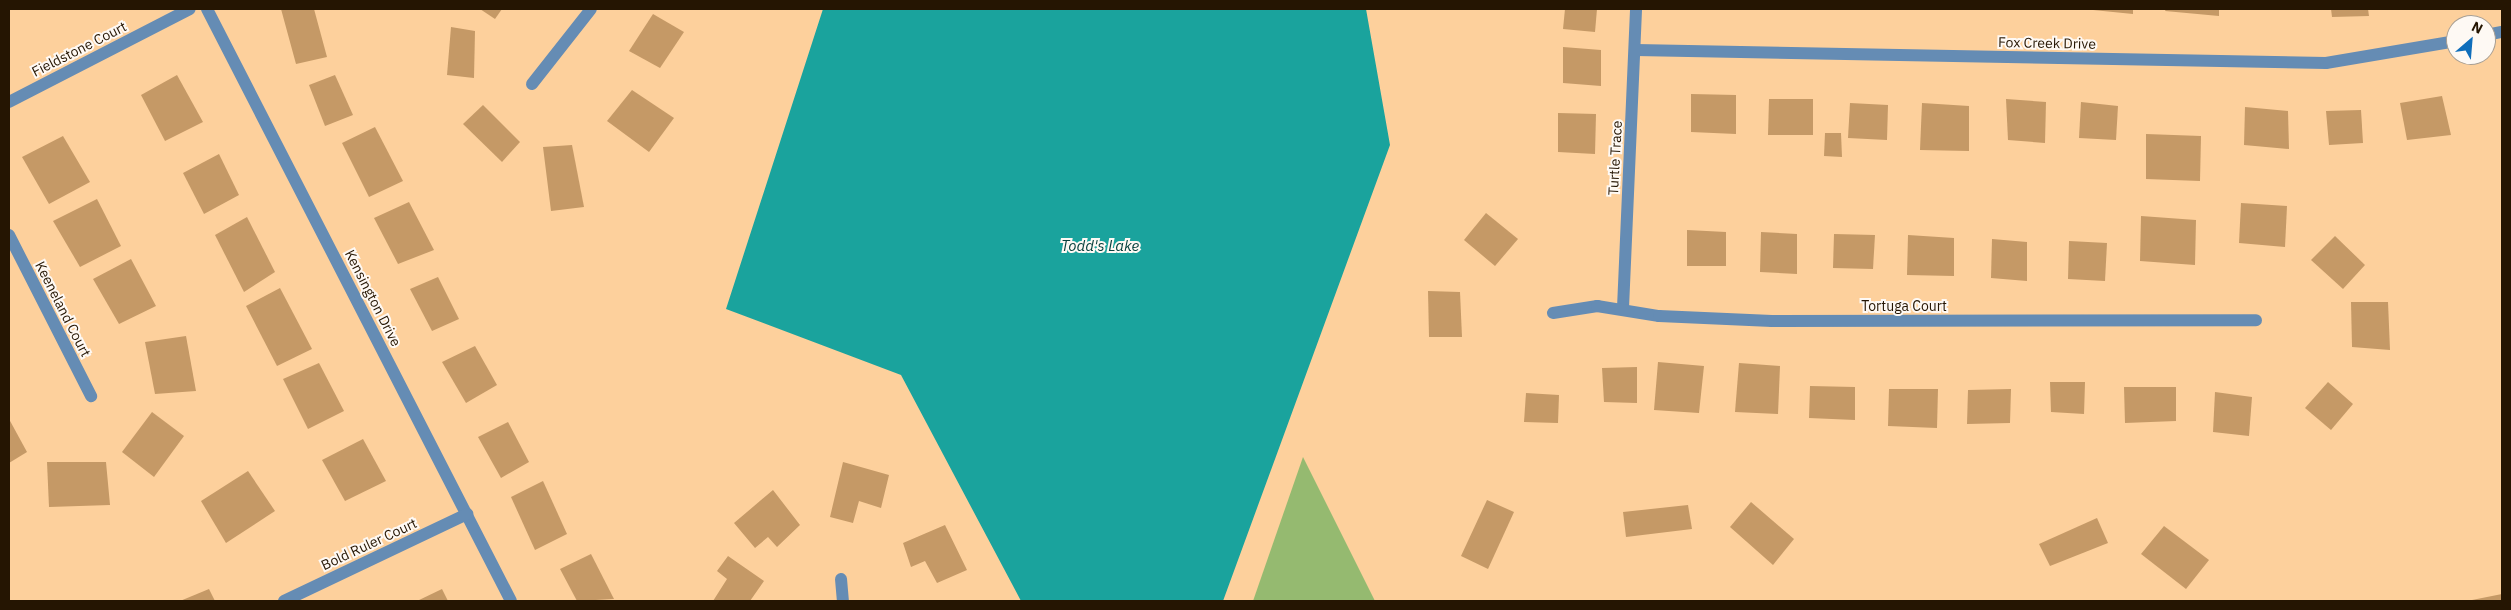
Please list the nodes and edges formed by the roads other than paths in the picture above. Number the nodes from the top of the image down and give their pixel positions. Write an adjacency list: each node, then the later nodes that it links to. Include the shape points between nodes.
1 (190, 9): 8 (street, Fieldstone Court)
2 (207, 9): 14 (street, Kensington Drive)
3 (591, 9): 7 (street)
4 (1636, 9): 6 (street, Turtle Trace)
5 (2446, 43): 6 (street, Fox Creek Drive, via 2326,63)
6 (1636, 50): 10 (street, Turtle Trace)
7 (532, 84)
8 (9, 102)
9 (9, 236): 13 (street, Keeneland Court)
10 (1623, 308): 11 (street, Tortuga Court, via 1597,306); 12 (street, Tortuga Court, via 1659,316 1772,321)
11 (1553, 313)
12 (2256, 320)
13 (91, 396)
14 (468, 514): 16 (street, Bold Ruler Court); 17 (street, Kensington Drive)
15 (841, 579): 18 (street)
16 (284, 601)
17 (511, 601)
18 (843, 601)

